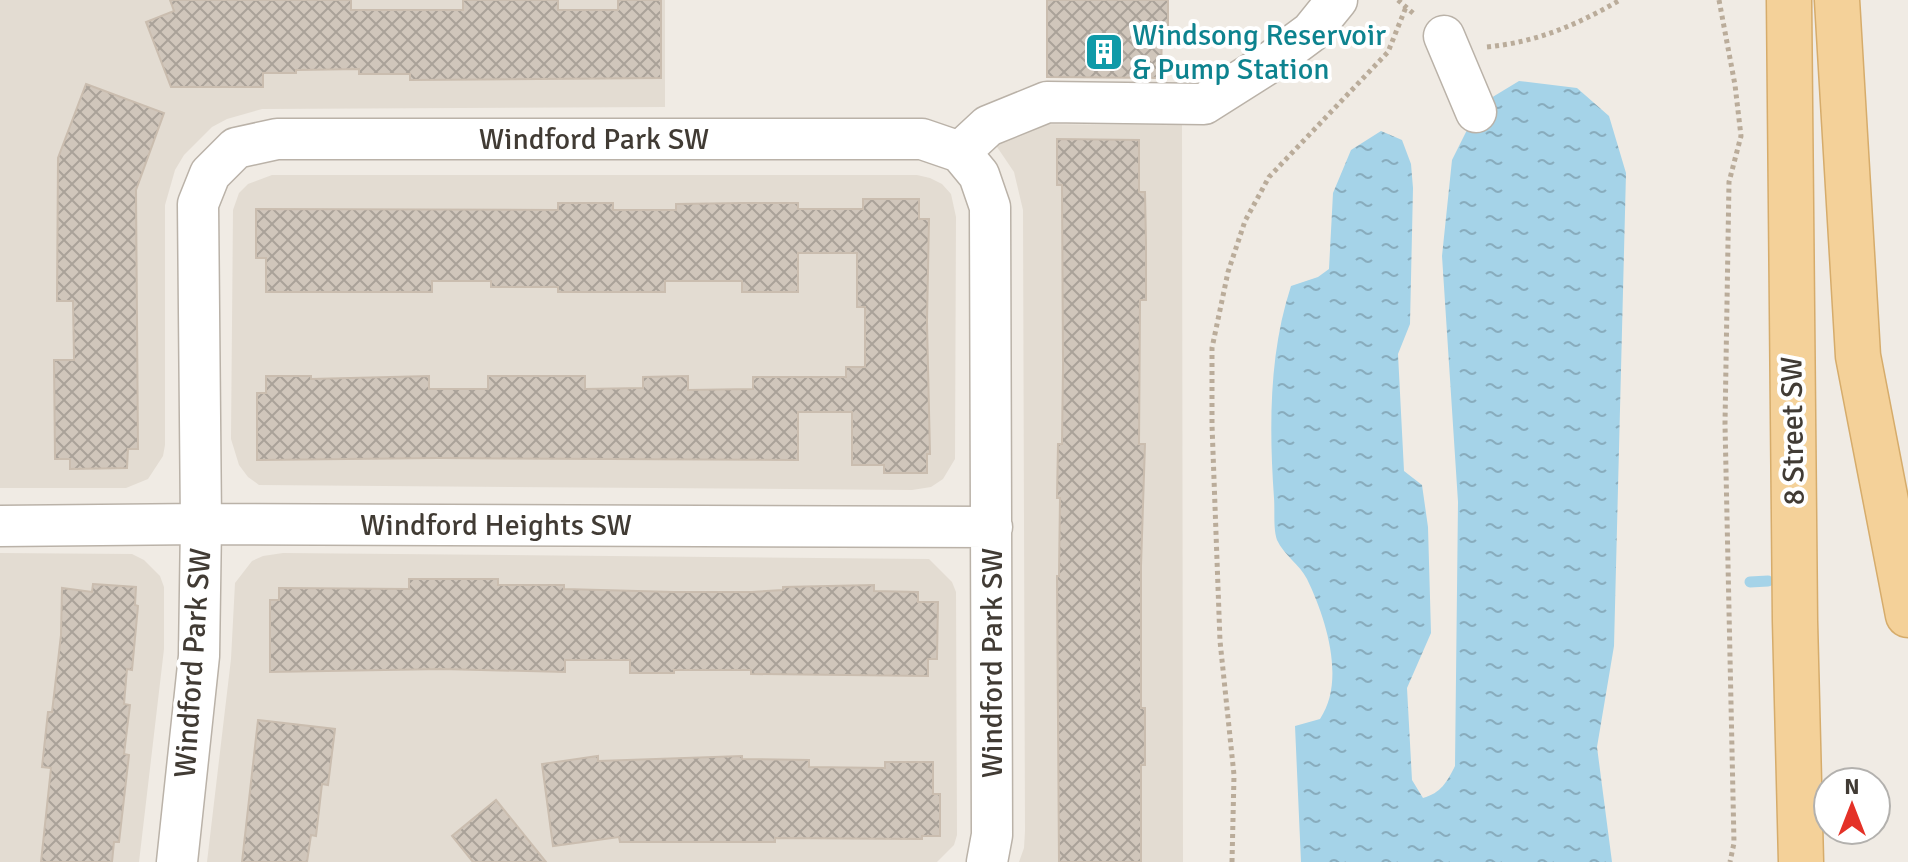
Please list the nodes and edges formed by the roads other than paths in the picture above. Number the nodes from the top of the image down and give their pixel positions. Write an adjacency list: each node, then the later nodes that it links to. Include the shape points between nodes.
1 (1337, 0): 6 (street, via 1311,32 1204,104 1047,102 988,126)
2 (1837, 0): 10 (main road, via 1858,356)
3 (1784, 11): 13 (main road, 8 Street SW)
4 (1444, 36): 5 (street)
5 (1476, 112)
6 (960, 152): 7 (street, Windford Park SW, via 922,139 277,139 236,148 210,174 198,204); 9 (street, Windford Park SW, via 979,175 990,207)
7 (201, 524): 8 (street, Windford Heights SW); 9 (street, Windford Heights SW); 11 (street, Windford Park SW, via 199,656)
8 (0, 526)
9 (992, 527): 12 (street, Windford Park SW, via 992,835)
10 (1908, 615)
11 (177, 862)
12 (987, 862)
13 (1801, 862)

